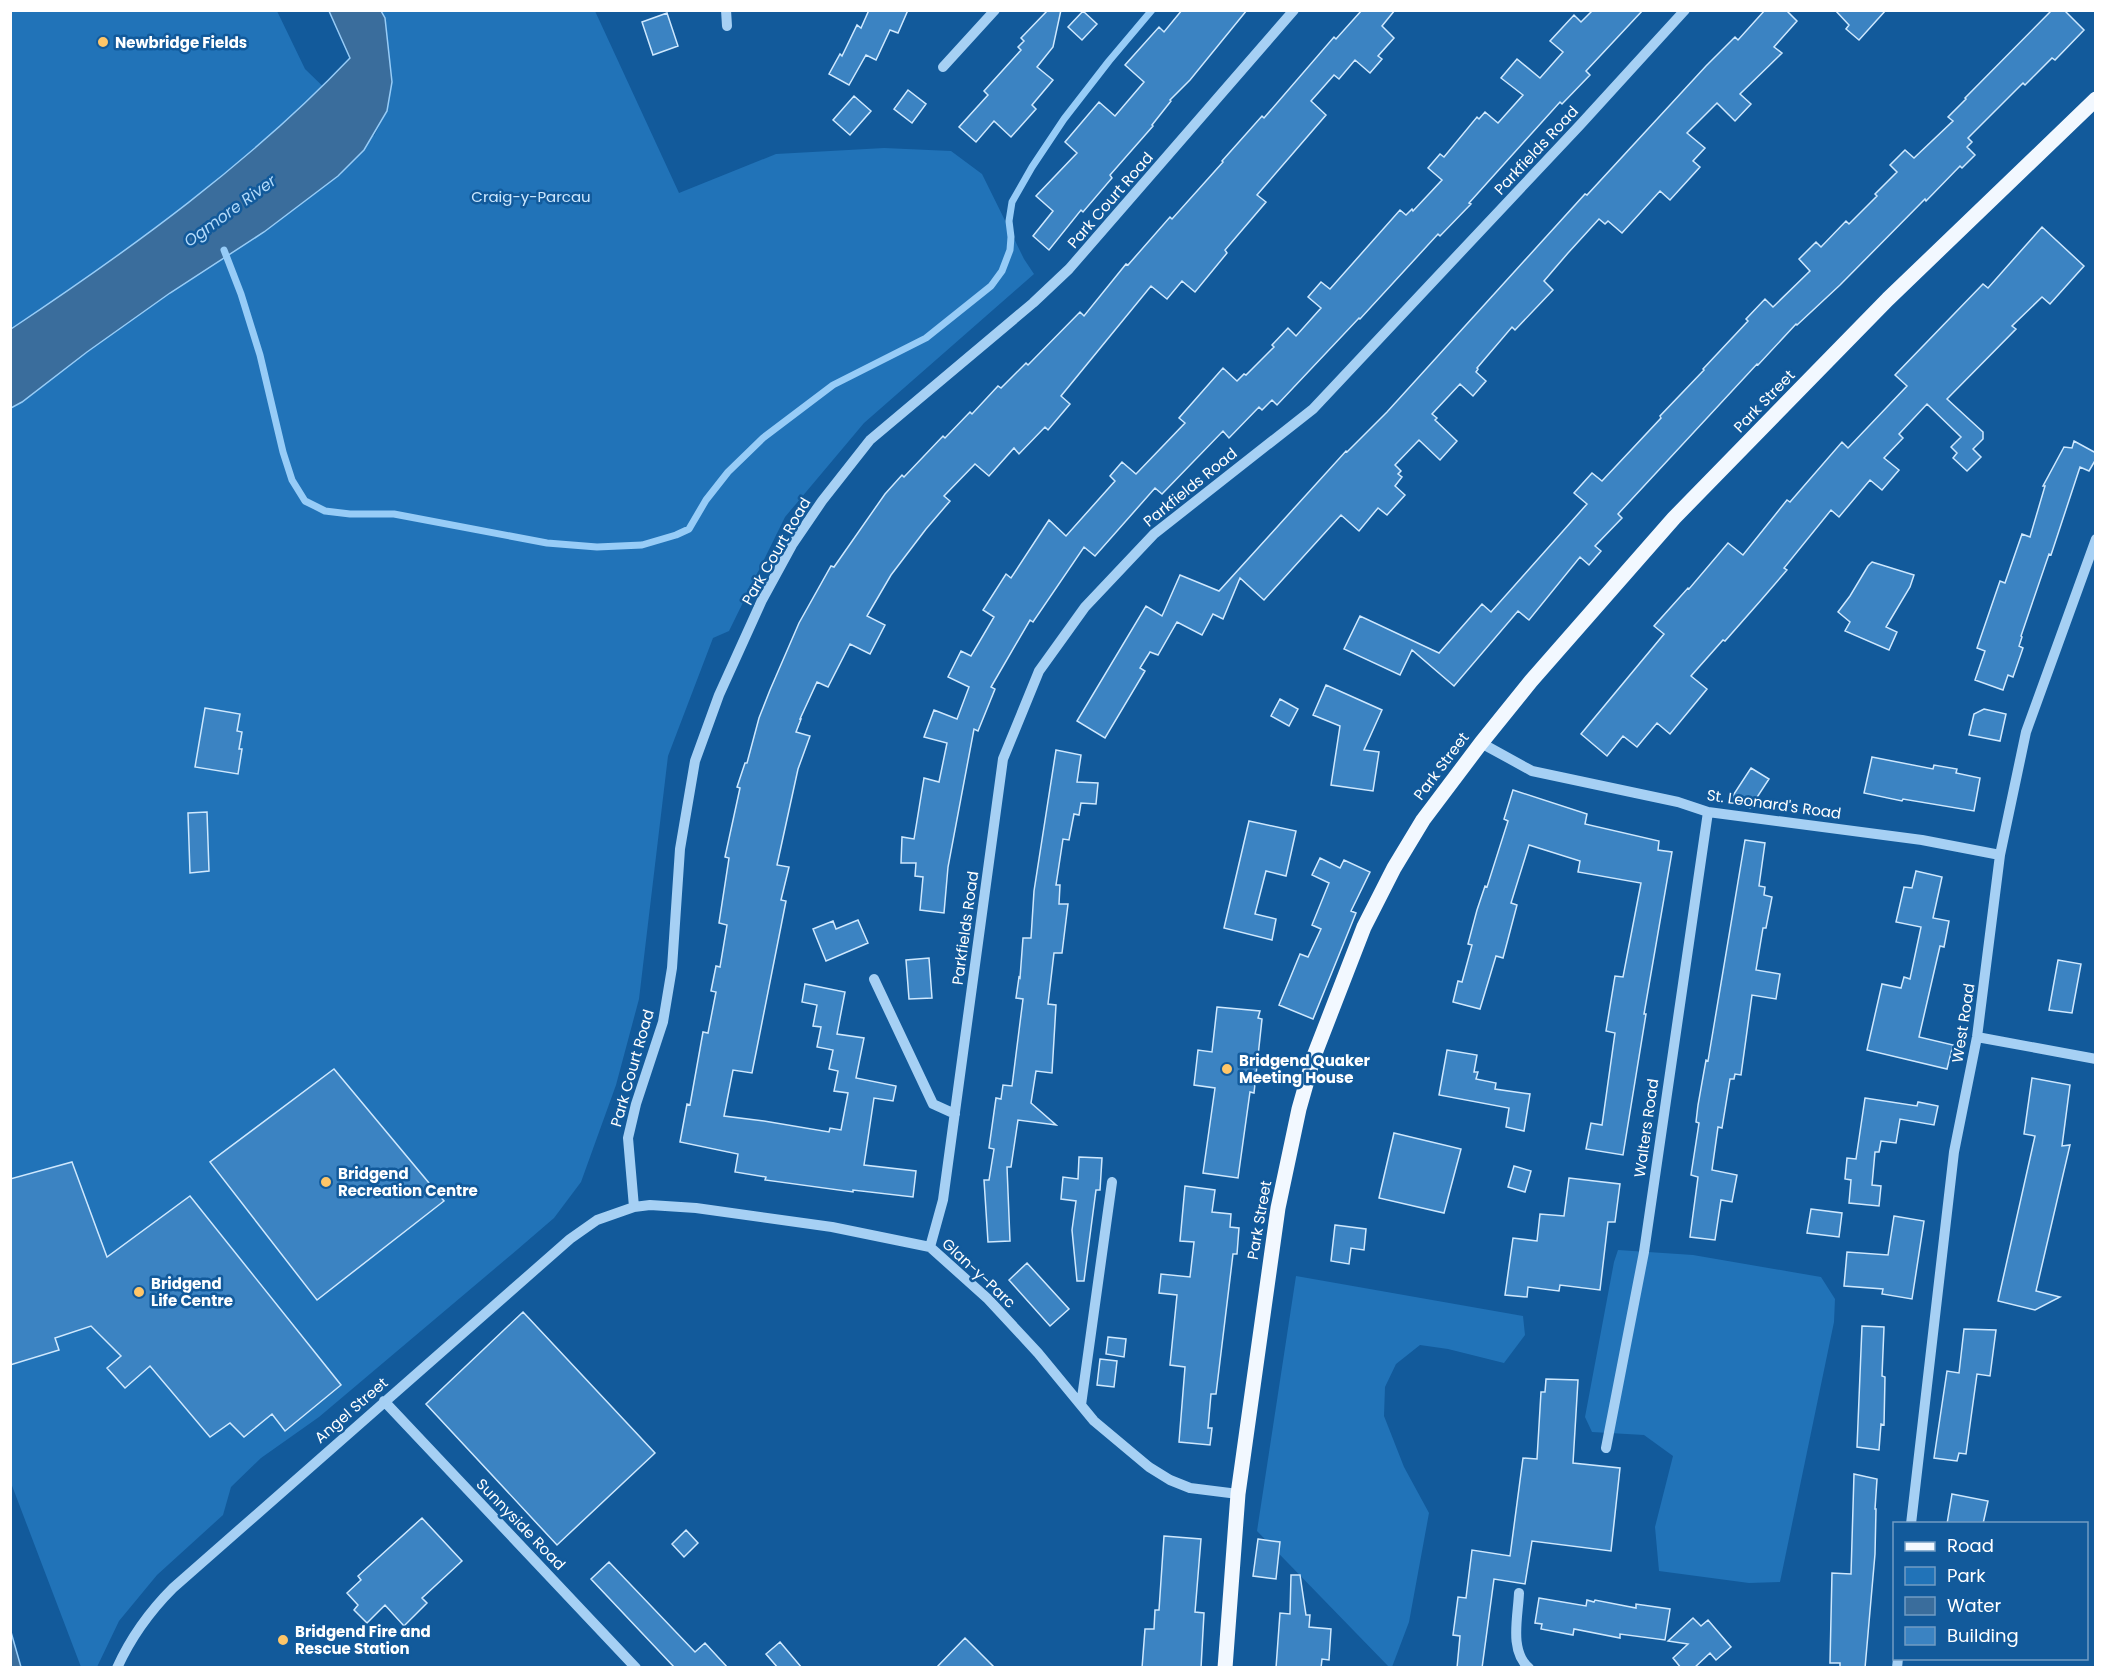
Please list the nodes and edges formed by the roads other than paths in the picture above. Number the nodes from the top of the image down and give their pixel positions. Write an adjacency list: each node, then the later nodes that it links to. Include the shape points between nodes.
1 (726, 10): 5 (street)
2 (995, 10): 6 (street)
3 (1294, 10): 17 (street, Park Court Road, via 1069,269 870,440 792,545 719,695 694,760 680,849 672,968 663,1022 628,1138)
4 (1685, 10): 15 (street, Parkfields Road, via 1313,409 1154,534 1085,607 1039,671 1003,759)
5 (727, 26)
6 (943, 67)
7 (2096, 99): 9 (main road, Park Street, via 1888,300 1674,518)
8 (2096, 539): 11 (street, West Road, via 2026,732)
9 (1480, 743): 10 (street, St. Leonard's Road, via 1532,771); 22 (main road, Park Street, via 1394,868 1364,927 1314,1056 1278,1208)
10 (1708, 812): 11 (street, St. Leonard's Road, via 1922,840); 21 (street, Walters Road, via 1644,1252)
11 (2000, 855): 13 (street, West Road)
12 (874, 979): 15 (street, via 933,1104)
13 (1977, 1037): 14 (street); 23 (street, West Road, via 1954,1152)
14 (2096, 1059)
15 (955, 1114): 18 (street, Parkfields Road, via 943,1200)
16 (1112, 1182): 20 (street)
17 (634, 1207): 18 (street, Glan-y-Parc, via 696,1208 832,1227); 19 (street, Angel Street, via 597,1220 578,1232)
18 (930, 1247): 20 (street, Glan-y-Parc, via 988,1299)
19 (384, 1401): 25 (street, Angel Street, via 150,1611 127,1644); 26 (street, Sunnyside Road)
20 (1081, 1405): 22 (street, Glan-y-Parc, via 1103,1429 1170,1480 1190,1488)
21 (1606, 1448)
22 (1238, 1494): 27 (main road, Park Street)
23 (1911, 1522)
24 (1519, 1593): 28 (street, via 1517,1648)
25 (117, 1668)
26 (636, 1668)
27 (1225, 1668)
28 (1529, 1668)

